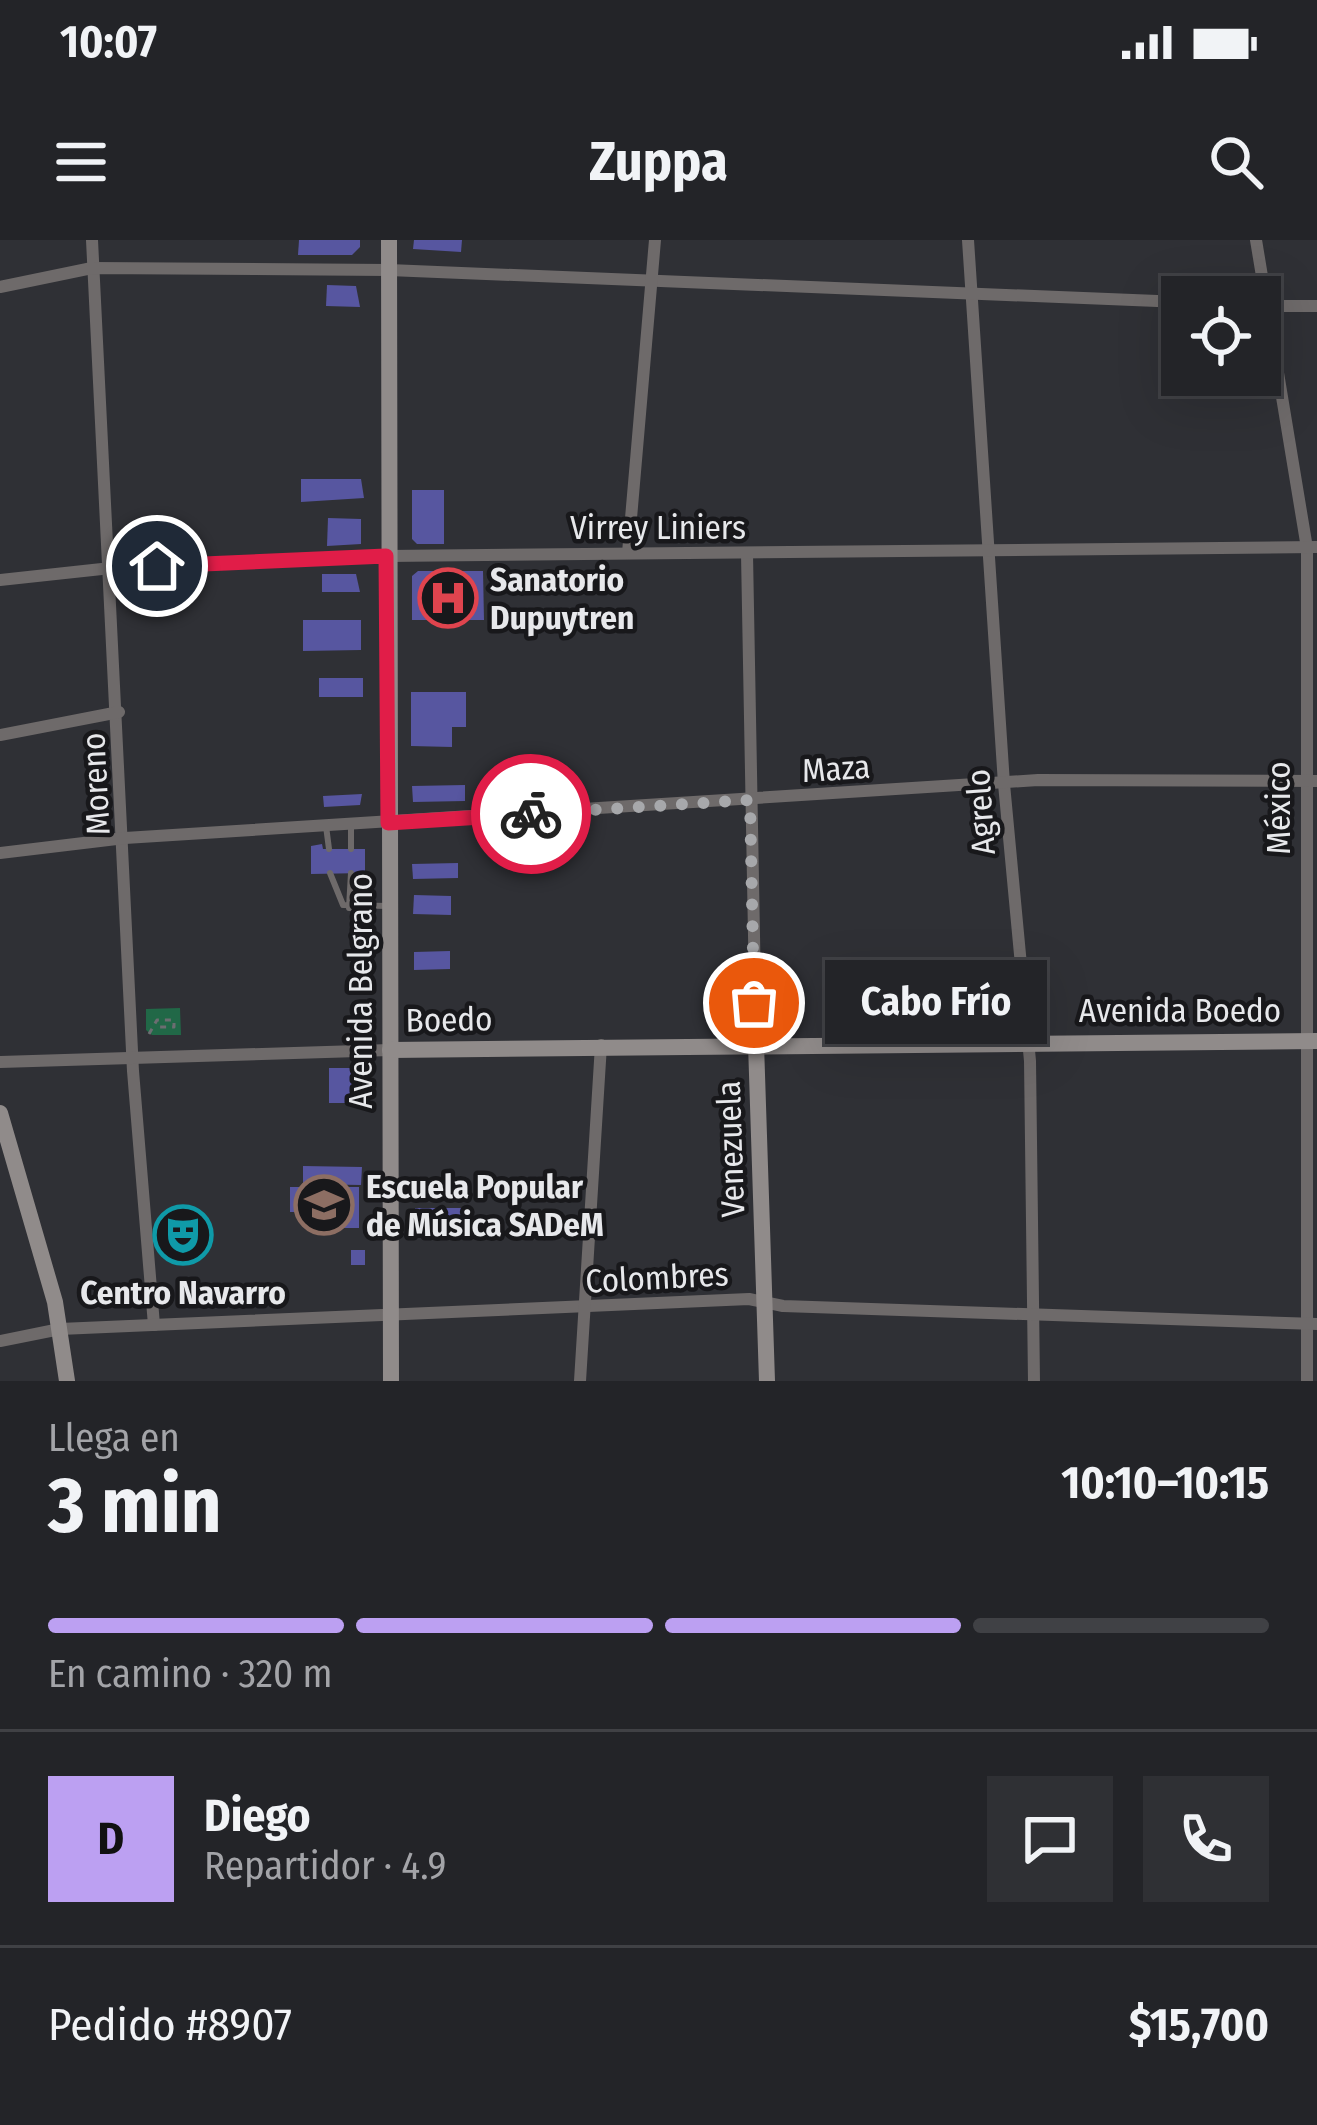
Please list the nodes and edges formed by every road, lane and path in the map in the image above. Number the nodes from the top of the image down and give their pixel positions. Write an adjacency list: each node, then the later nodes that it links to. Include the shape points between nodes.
1 (92, 240): 6 (street, Moreno)
2 (388, 240): 7 (main road, Avenida Belgrano)
3 (655, 240): 9 (street)
4 (968, 240): 11 (street, Agrelo)
5 (1256, 240): 8 (street, México)
6 (92, 268): 7 (street); 10 (street); 21 (street, Moreno)
7 (389, 270): 9 (street); 20 (main road, Avenida Belgrano)
8 (1260, 276)
9 (652, 279): 11 (street); 18 (street)
10 (0, 286)
11 (973, 294): 12 (street); 17 (street, Agrelo)
12 (1161, 301)
13 (1281, 306): 14 (street)
14 (1317, 306)
15 (1281, 395): 16 (street, México)
16 (1312, 548): 17 (street, Virrey Liniers); 25 (street, México)
17 (990, 550): 19 (street, Virrey Liniers); 26 (street, Agrelo)
18 (628, 553): 19 (street, Virrey Liniers); 20 (street, Virrey Liniers)
19 (747, 554): 27 (street, Venezuela)
20 (386, 556): 21 (street, Virrey Liniers); 28 (main road, Avenida Belgrano)
21 (111, 568): 22 (street, Virrey Liniers); 23 (street, Moreno)
22 (0, 580)
23 (118, 712): 24 (street); 31 (street, Moreno)
24 (0, 735)
25 (1311, 781): 26 (street, Maza); 45 (street, México)
26 (1004, 784): 27 (street, Maza); 44 (street, Agrelo)
27 (750, 800): 28 (street, Maza); 46 (street, Venezuela)
28 (388, 823): 29 (street, Maza); 37 (main road, Avenida Belgrano)
29 (351, 824): 30 (street, Maza); 33 (lane)
30 (326, 826): 31 (street, Maza); 32 (lane)
31 (125, 838): 34 (street, Maza); 50 (street, Moreno)
32 (329, 849)
33 (351, 849)
34 (0, 853)
35 (330, 873): 38 (lane)
36 (351, 873): 38 (lane)
37 (389, 905): 38 (lane); 49 (main road, Avenida Belgrano)
38 (349, 908)
39 (455, 1021): 40 (path); 42 (path); 48 (path)
40 (475, 1021)
41 (157, 1027): 43 (path)
42 (420, 1029)
43 (149, 1034)
44 (1027, 1040): 45 (main road, Avenida Boedo); 46 (main road, Avenida Boedo); 56 (street, Agrelo)
45 (1310, 1041): 57 (street, México)
46 (756, 1044): 47 (main road, Boedo); 53 (main road, Venezuela)
47 (601, 1045): 48 (main road, Boedo); 54 (street)
48 (454, 1048): 49 (main road, Boedo)
49 (390, 1049): 50 (street, Boedo); 55 (main road, Avenida Belgrano)
50 (133, 1054): 51 (street, Boedo); 58 (street, Moreno)
51 (0, 1062)
52 (0, 1113): 59 (main road)
53 (765, 1304): 54 (street, Colombres); 56 (street, Colombres); 64 (main road, Venezuela)
54 (585, 1308): 55 (street, Colombres); 63 (street)
55 (391, 1316): 58 (street, Colombres); 62 (main road, Avenida Belgrano)
56 (1032, 1316): 57 (street, Colombres); 65 (street, Agrelo)
57 (1312, 1324): 66 (street, México)
58 (154, 1325): 59 (street, Colombres)
59 (60, 1329): 60 (street, Colombres); 61 (main road)
60 (0, 1341)
61 (68, 1381)
62 (391, 1381)
63 (580, 1381)
64 (767, 1381)
65 (1034, 1381)
66 (1307, 1381)

